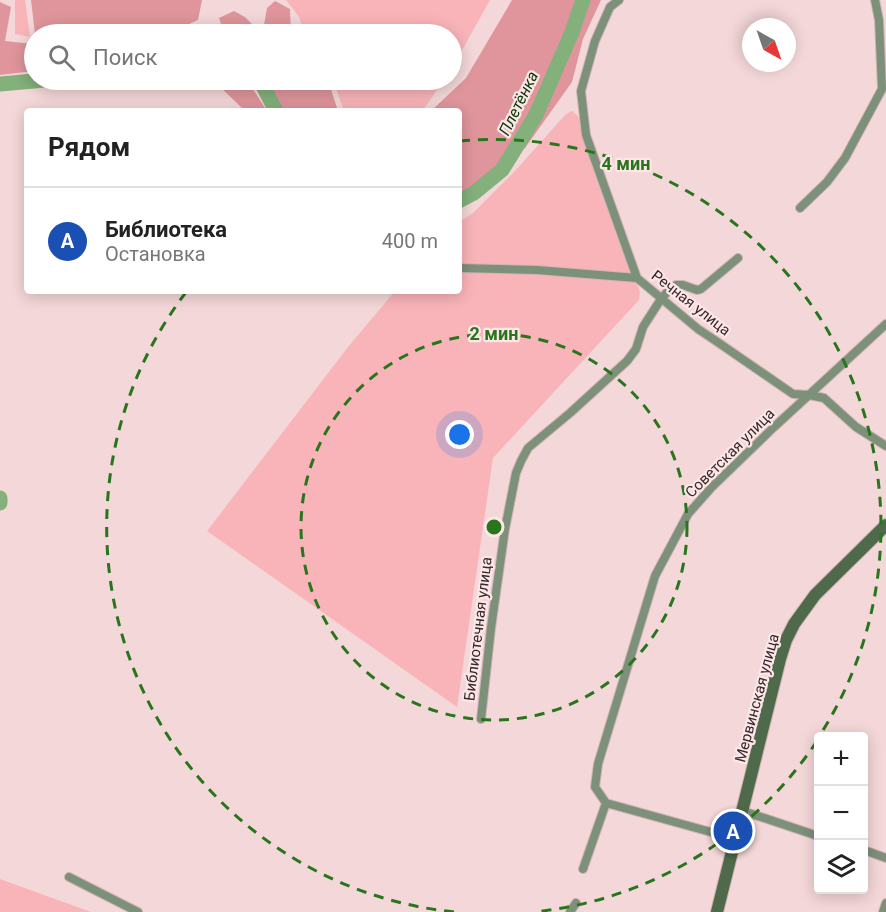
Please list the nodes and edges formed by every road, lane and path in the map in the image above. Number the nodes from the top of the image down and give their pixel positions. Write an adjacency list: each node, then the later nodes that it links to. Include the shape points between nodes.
1 (619, 0): 6 (street, Речная улица, via 610,7 594,41 581,91 586,135)
2 (876, 0): 3 (street, via 882,89 845,158)
3 (800, 208)
4 (738, 258): 7 (street, Библиотечная улица, via 701,289 676,285)
5 (462, 268): 6 (street)
6 (637, 278): 7 (street, Речная улица)
7 (661, 299): 9 (street, Речная улица, via 793,394); 12 (street, Библиотечная улица, via 627,361 528,448 521,460 505,529)
8 (886, 324): 9 (street, Советская улица)
9 (809, 395): 10 (street, Речная улица, via 824,398 856,428); 13 (street, Советская улица, via 688,514 655,576 598,764 595,787)
10 (886, 446)
11 (886, 525): 14 (street, Мервинская улица, via 815,595 786,640)
12 (481, 719)
13 (606, 803): 16 (street); 19 (street)
14 (743, 811): 15 (street); 16 (street, Мервинская улица)
15 (814, 834)
16 (736, 839): 25 (street, Мервинская улица)
17 (868, 851): 18 (street)
18 (886, 858)
19 (583, 869)
20 (69, 878): 23 (street)
21 (576, 903): 24 (street)
22 (886, 903): 26 (street)
23 (138, 912)
24 (570, 912)
25 (717, 912)
26 (883, 912)

